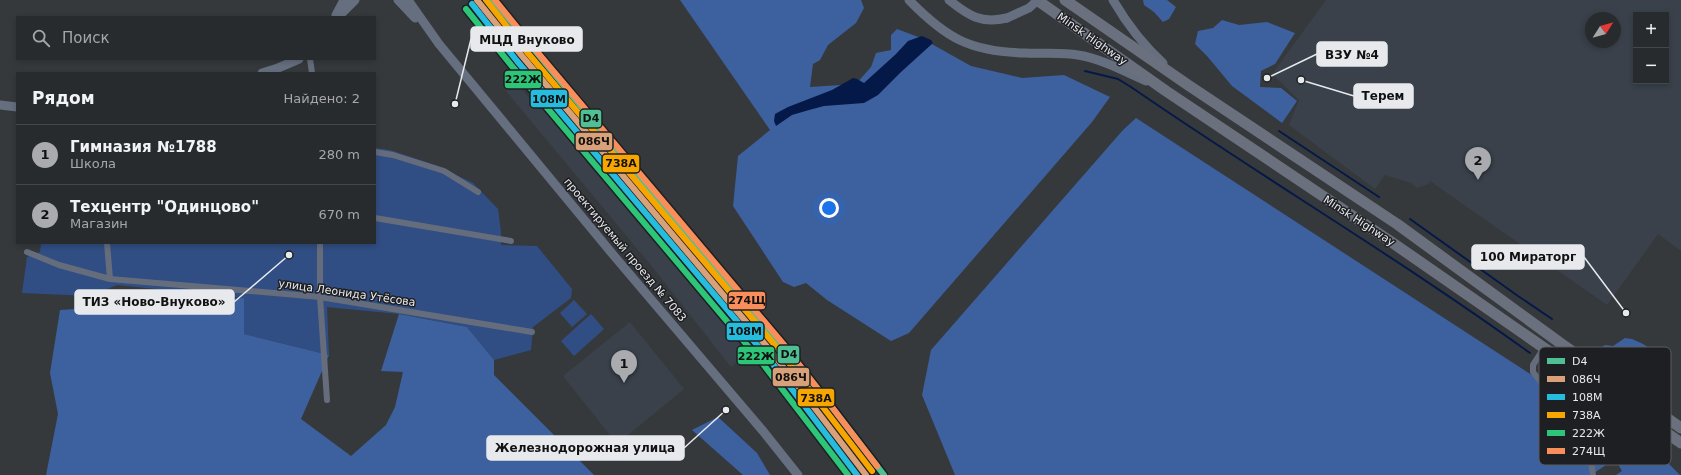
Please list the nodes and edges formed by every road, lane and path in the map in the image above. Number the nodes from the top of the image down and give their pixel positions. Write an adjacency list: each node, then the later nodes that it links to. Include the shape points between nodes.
1 (344, 0): 10 (main road)
2 (355, 0): 11 (main road)
3 (398, 0): 12 (main road, проектируемый проезд № 7083)
4 (408, 0): 12 (main road, проектируемый проезд № 7083)
5 (909, 0): 18 (main road, via 949,35 983,49 1007,53 1080,56 1118,68)
6 (949, 0): 7 (main road, bridge, via 964,12 986,21 1007,18 1029,8)
7 (1038, 0): 18 (highway, Minsk Highway)
8 (1065, 0): 17 (highway, Minsk Highway)
9 (1113, 0): 17 (main road, via 1124,20 1147,48)
10 (336, 16)
11 (337, 16)
12 (436, 40): 41 (main road, проектируемый проезд № 7083)
13 (297, 60): 15 (main road)
14 (310, 60): 16 (street)
15 (265, 72)
16 (312, 72)
17 (1188, 85): 32 (highway, Minsk Highway, via 1397,224)
18 (1166, 91): 31 (highway, Minsk Highway)
19 (0, 105): 20 (main road)
20 (16, 107)
21 (376, 152): 22 (street, via 444,171)
22 (478, 192)
23 (376, 218): 24 (street)
24 (511, 241)
25 (107, 244): 28 (street)
26 (320, 244): 29 (street)
27 (27, 252): 28 (street, улица Леонида Утёсова, via 59,265)
28 (110, 279): 29 (street, улица Леонида Утёсова)
29 (320, 297): 30 (street, улица Леонида Утёсова); 35 (street)
30 (532, 332)
31 (1543, 347)
32 (1566, 347)
33 (1539, 356): 34 (street, via 1533,365 1533,372)
34 (1539, 381)
35 (327, 400)
36 (1671, 421): 37 (highway, Minsk Highway)
37 (1681, 428)
38 (1671, 436): 39 (highway, Minsk Highway)
39 (1681, 443)
40 (1591, 465): 42 (street)
41 (798, 475)
42 (1593, 475)

